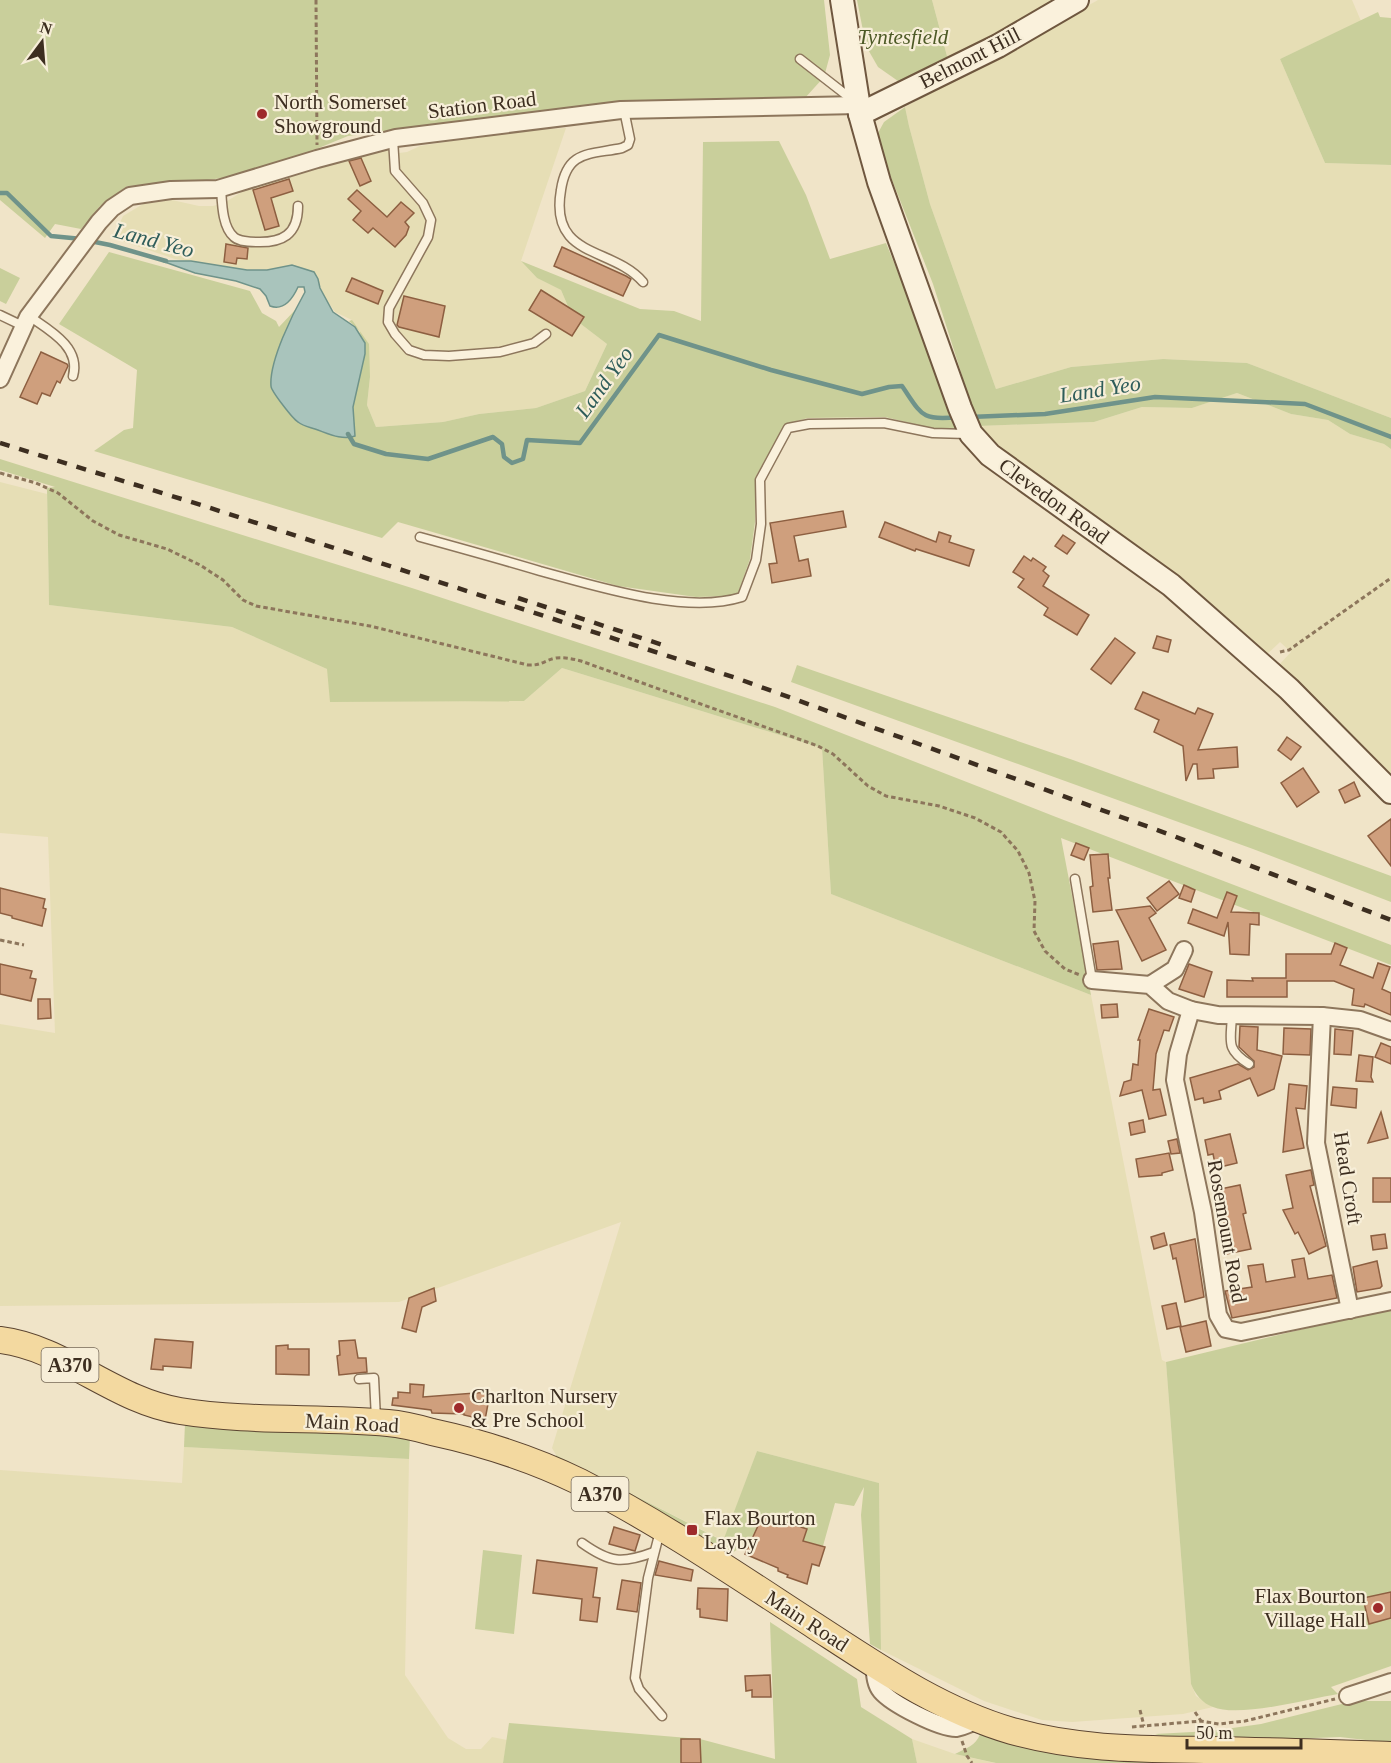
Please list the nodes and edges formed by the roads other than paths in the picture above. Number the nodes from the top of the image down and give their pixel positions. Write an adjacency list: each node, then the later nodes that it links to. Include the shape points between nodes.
1 (842, 0): 4 (main road, Clevedon Road)
2 (1077, 0): 4 (main road, Belmont Hill, via 998,46)
3 (800, 58): 4 (lane)
4 (859, 109): 5 (street, Station Road); 15 (main road, Clevedon Road, via 879,182)
5 (624, 110): 6 (street, Station Road); 9 (lane, via 628,145 573,161 561,188 559,204 561,221 573,240 627,268)
6 (393, 139): 7 (street, Station Road); 12 (lane, via 395,171 423,203 431,220 428,237 390,308 388,322 409,350 449,357 500,352 534,343)
7 (221, 188): 8 (lane, via 226,222 234,238 278,242 288,237); 11 (street, Station Road, via 130,196 112,208)
8 (298, 206)
9 (642, 282)
10 (0, 315): 11 (lane)
11 (26, 321): 13 (lane, via 66,345 75,361); 14 (street, Station Road)
12 (546, 334)
13 (73, 376)
14 (0, 379)
15 (966, 423): 16 (lane, via 933,433 884,423 788,428 760,480 761,524 756,560 742,597 727,602 698,604 615,592); 17 (main road, Clevedon Road, via 990,455 1171,585 1288,688)
16 (420, 537)
17 (1391, 792)
18 (1075, 879): 20 (lane)
19 (1184, 950): 21 (street, via 1175,969)
20 (1092, 980): 21 (street)
21 (1150, 986): 22 (street, via 1168,1001)
22 (1191, 1010): 23 (street); 28 (street, Rosemount Road, via 1178,1053 1175,1080 1203,1212 1218,1315 1226,1329 1240,1332)
23 (1232, 1016): 24 (street); 26 (lane, via 1231,1046 1234,1054)
24 (1322, 1016): 25 (street, via 1360,1020); 28 (street, Head Croft, via 1316,1143)
25 (1391, 1031)
26 (1249, 1064)
27 (1391, 1301): 28 (street, Rosemount Road)
28 (1350, 1310)
29 (0, 1340): 31 (main road, Main Road / A370, via 51,1355 137,1399 177,1411)
30 (359, 1379): 31 (lane, via 374,1378)
31 (376, 1422): 32 (main road, Main Road / A370, via 502,1450 578,1482)
32 (661, 1528): 34 (lane); 38 (main road, Main Road / A370, via 968,1724 1106,1748)
33 (582, 1543): 34 (lane, via 599,1555 623,1561)
34 (654, 1552): 37 (lane, via 644,1598 635,1678 639,1689)
35 (1391, 1682): 36 (street)
36 (1348, 1696)
37 (662, 1716)
38 (1391, 1755)

